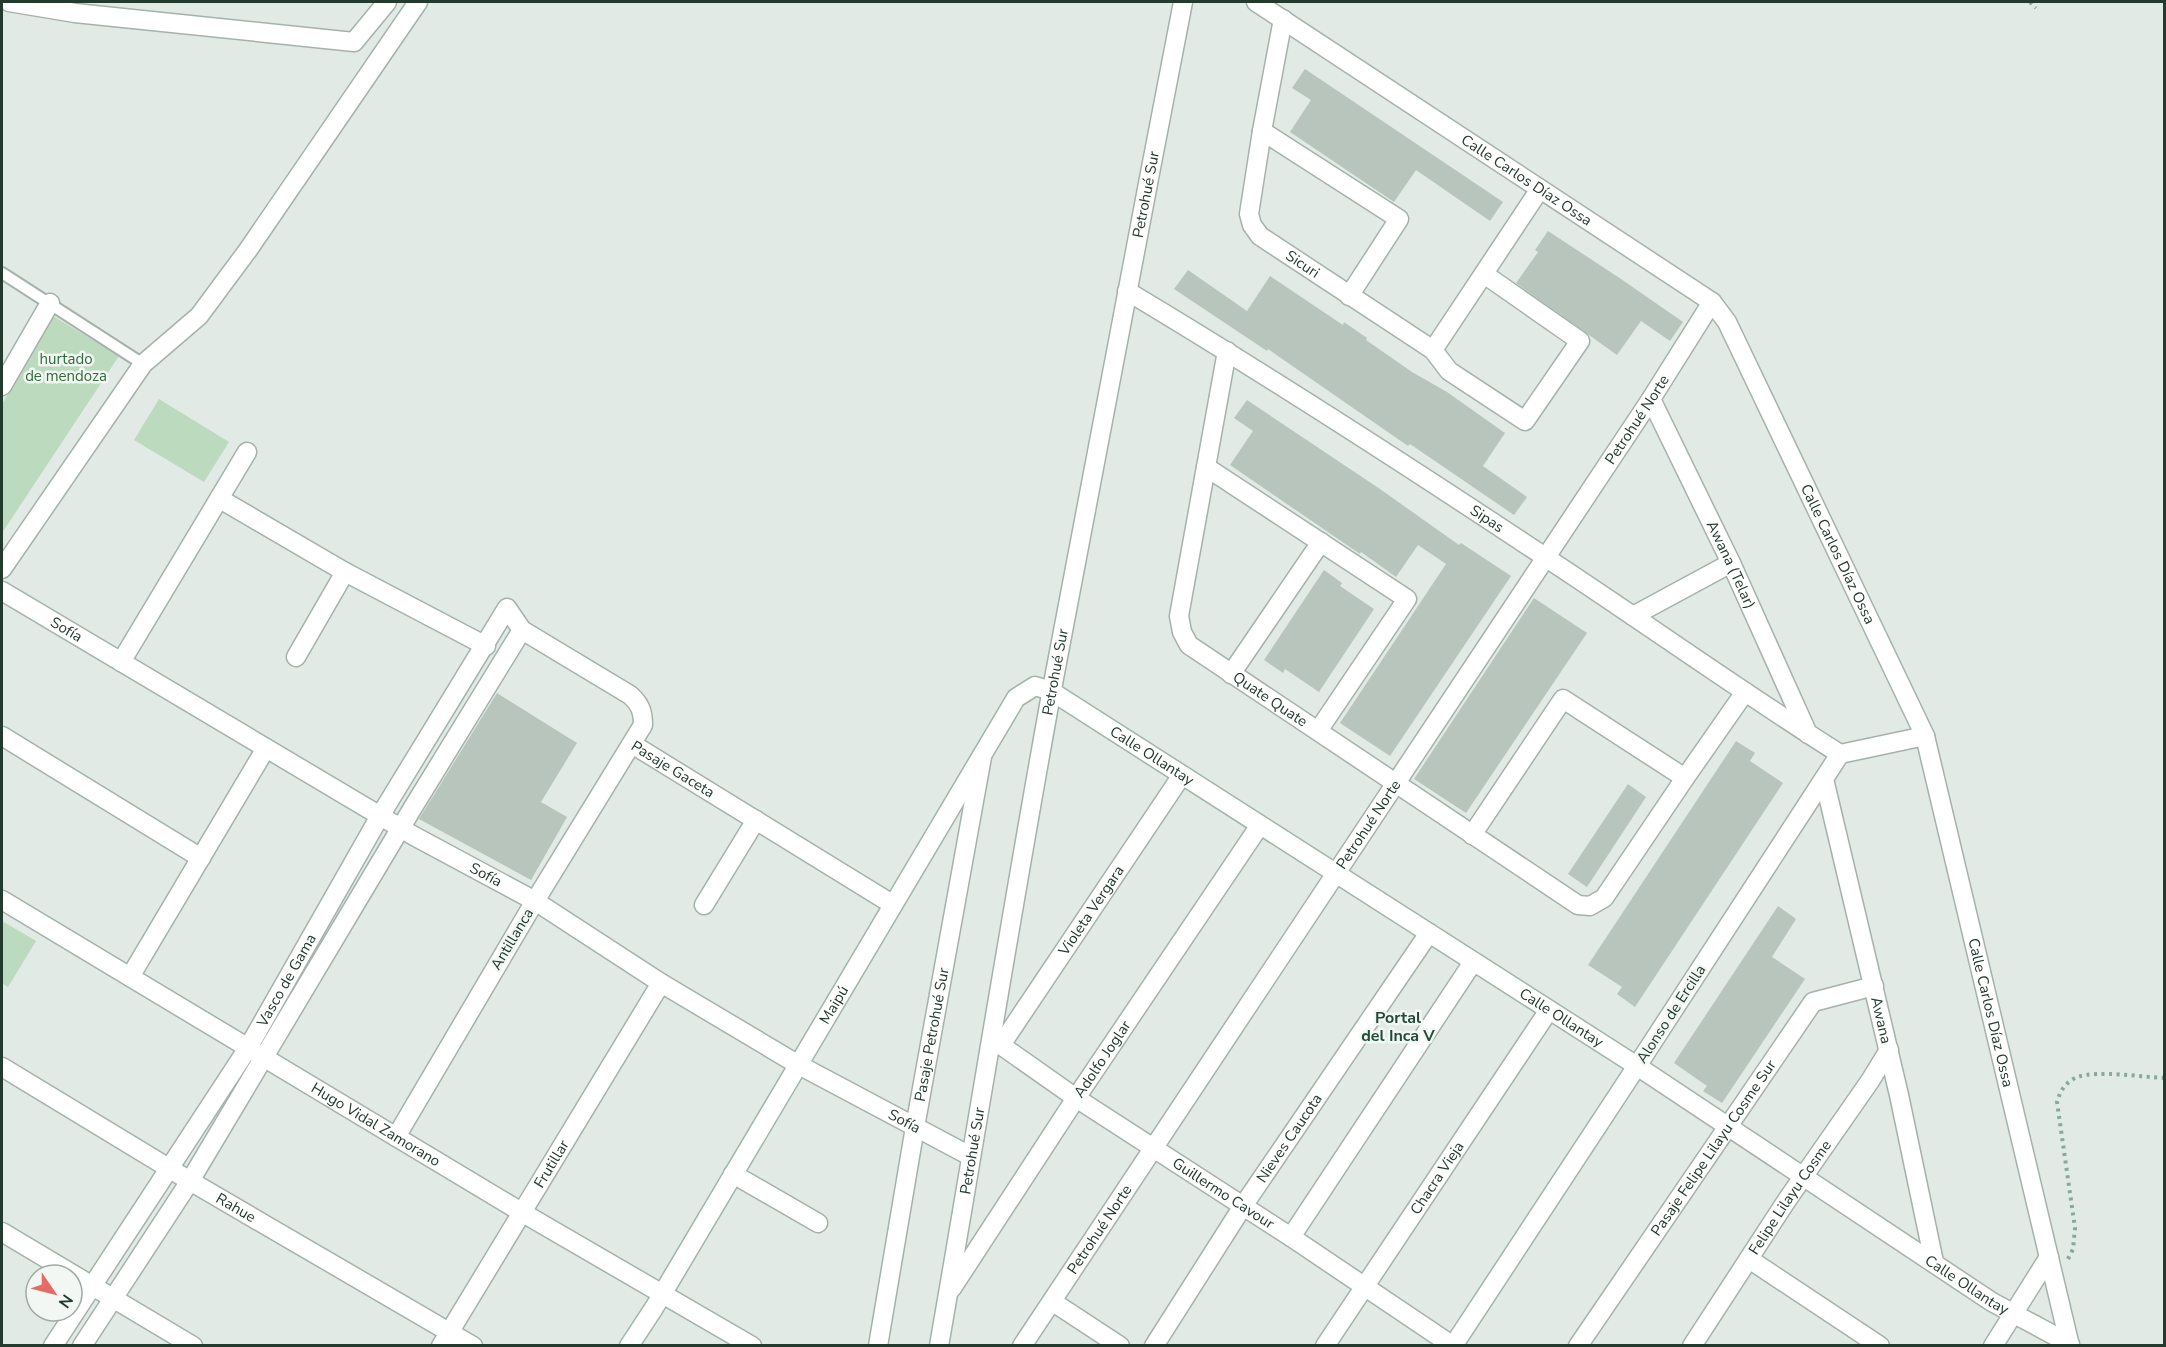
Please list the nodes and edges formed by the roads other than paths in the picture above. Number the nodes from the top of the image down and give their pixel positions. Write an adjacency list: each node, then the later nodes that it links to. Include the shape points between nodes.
1 (9, 2): 4 (street, via 75,13 354,42)
2 (1183, 2): 11 (street, Petrohué Sur)
3 (1256, 2): 6 (street, Calle Carlos Díaz Ossa)
4 (387, 3): 5 (street)
5 (414, 8): 17 (street, via 199,316)
6 (1283, 19): 7 (street, Sicuri); 8 (street, Calle Carlos Díaz Ossa)
7 (1262, 131): 12 (street, Sicuri, via 1249,214 1252,225 1260,236); 12 (street, via 1399,219)
8 (1540, 189): 10 (street); 13 (street, Calle Carlos Díaz Ossa)
9 (2, 273): 14 (lane)
10 (1484, 274): 15 (street); 15 (street, Sicuri, via 1580,341 1525,421 1449,371)
11 (1127, 291): 16 (street, Sipas); 36 (street, Petrohué Sur)
12 (1349, 296): 15 (street, Sicuri)
13 (1712, 302): 19 (street, Petrohué Norte); 41 (street, Calle Carlos Díaz Ossa, via 1727,322)
14 (50, 303): 17 (lane); 18 (street)
15 (1433, 350)
16 (1227, 351): 21 (street, Quate Quate); 24 (street, Sipas)
17 (143, 364): 26 (street)
18 (2, 386)
19 (1651, 399): 24 (street, Petrohué Norte); 25 (street, Awana (Telar))
20 (248, 452): 22 (street)
21 (1206, 467): 23 (street); 35 (street, Quate Quate, via 1179,616 1189,645)
22 (220, 500): 27 (street); 34 (street)
23 (1321, 542): 35 (street); 38 (street, via 1407,599)
24 (1545, 556): 30 (street, Sipas); 49 (street, Petrohué Norte)
25 (1731, 563): 30 (street); 39 (street, Awana (Telar))
26 (2, 569)
27 (345, 572): 32 (street); 33 (street)
28 (2, 591): 34 (street, Sofía)
29 (507, 608): 31 (street, Pasaje Gaceta); 32 (street, Vasco de Gama)
30 (1634, 616): 37 (street, Sipas)
31 (522, 630): 42 (street, Pasaje Gaceta, via 639,704 643,725); 53 (street, Vasco de Gama)
32 (486, 646): 50 (street, Vasco de Gama)
33 (296, 657)
34 (120, 662): 43 (street, Sofía)
35 (1231, 674): 38 (street, Quate Quate)
36 (1051, 691): 45 (street, Maipú, via 1035,686 1016,698); 46 (street, Calle Ollantay); 67 (street, Petrohué Sur)
37 (1745, 692): 39 (street, Sipas); 47 (street)
38 (1318, 731): 49 (street, Quate Quate)
39 (1809, 734): 44 (street, Sipas)
40 (2, 736): 55 (street)
41 (1925, 736): 44 (street); 91 (street, Calle Carlos Díaz Ossa)
42 (632, 744): 51 (street, Pasaje Gaceta); 58 (street, Antillanca)
43 (266, 748): 50 (street, Sofía); 55 (street)
44 (1840, 754): 48 (street, Alonso de Ercilla)
45 (982, 757): 59 (street, Maipú); 76 (street, Pasaje Petrohué Sur)
46 (1182, 775): 52 (street, Calle Ollantay); 67 (street, Violeta Vergara)
47 (1685, 778): 54 (street, Quate Quate, via 1604,898 1590,906 1578,905); 54 (street, via 1563,699)
48 (1824, 779): 65 (street, Awana); 72 (street, Alonso de Ercilla)
49 (1395, 784): 54 (street, Quate Quate); 56 (street, Petrohué Norte)
50 (380, 816): 53 (street, Sofía); 68 (street, Vasco de Gama)
51 (756, 820): 59 (street, Pasaje Gaceta); 60 (street)
52 (1260, 825): 56 (street, Calle Ollantay); 74 (street, Adolfo Joglar)
53 (400, 828): 58 (street, Sofía); 70 (street, Vasco de Gama)
54 (1472, 835)
55 (201, 858): 63 (street)
56 (1336, 874): 61 (street, Calle Ollantay); 78 (street, Petrohué Norte)
57 (2, 900): 63 (street, Hugo Vidal Zamorano)
58 (535, 901): 64 (street, Sofía); 77 (street, Antillanca)
59 (892, 904): 71 (street, Maipú)
60 (704, 905)
61 (1429, 933): 62 (street, Calle Ollantay); 84 (street, Nieves Caucota)
62 (1473, 962): 66 (street, Calle Ollantay); 88 (street)
63 (130, 977): 68 (street, Hugo Vidal Zamorano)
64 (661, 983): 71 (street, Sofía); 85 (street, Frutillar)
65 (1874, 986): 69 (street, Awana); 75 (street, Pasaje Felipe Lilayu Cosme Sur, via 1813,1002)
66 (1549, 1010): 72 (street, Calle Ollantay); 93 (street, Chacra Vieja)
67 (996, 1042): 74 (street, Guillermo Cavour); 79 (street, Petrohué Sur)
68 (248, 1048): 70 (street, Hugo Vidal Zamorano); 80 (street, Vasco de Gama)
69 (1889, 1050): 82 (street, Felipe Lilayu Cosme); 90 (street, Awana)
70 (264, 1058): 77 (street, Hugo Vidal Zamorano); 83 (street, Vasco de Gama)
71 (797, 1064): 76 (street, Sofía); 81 (street, Maipú)
72 (1637, 1066): 75 (street, Calle Ollantay); 101 (street, Alonso de Ercilla)
73 (2, 1067): 80 (street, Rahue)
74 (1076, 1098): 78 (street, Guillermo Cavour); 95 (street, Adolfo Joglar)
75 (1726, 1126): 82 (street, Calle Ollantay); 115 (street, Pasaje Felipe Lilayu Cosme Sur)
76 (915, 1127): 79 (street, Sofía); 109 (street, Pasaje Petrohué Sur)
77 (396, 1137): 85 (street, Hugo Vidal Zamorano)
78 (1154, 1147): 84 (street, Guillermo Cavour); 97 (street, Petrohué Norte)
79 (970, 1156): 95 (street, Petrohué Sur)
80 (170, 1168): 83 (street, Rahue); 92 (street, Vasco de Gama)
81 (733, 1174): 86 (street); 94 (street, Maipú)
82 (1803, 1178): 89 (street, Felipe Lilayu Cosme); 90 (street, Calle Ollantay)
83 (190, 1181): 96 (street, Vasco de Gama); 99 (street, Rahue)
84 (1243, 1206): 88 (street, Guillermo Cavour); 113 (street, Nieves Caucota)
85 (523, 1213): 94 (street, Hugo Vidal Zamorano); 99 (street, Frutillar)
86 (818, 1223)
87 (2, 1232): 92 (street)
88 (1291, 1237): 93 (street, Guillermo Cavour)
89 (1749, 1259): 100 (street, Felipe Lilayu Cosme); 116 (street)
90 (1934, 1262): 98 (street, Calle Ollantay)
91 (2051, 1266): 98 (street); 102 (street, Calle Carlos Díaz Ossa)
92 (93, 1285): 96 (street); 103 (street, Vasco de Gama)
93 (1364, 1286): 101 (street, Guillermo Cavour); 114 (street, Chacra Vieja)
94 (662, 1294): 107 (street, Maipú); 108 (street, Hugo Vidal Zamorano)
95 (948, 1294): 110 (street, Petrohué Sur)
96 (114, 1298): 104 (street, Vasco de Gama); 105 (street)
97 (1053, 1302): 111 (street, Petrohué Norte); 112 (street)
98 (2014, 1314): 102 (street, Calle Ollantay); 117 (street)
99 (445, 1338): 106 (street, Rahue)
100 (1699, 1343)
101 (1453, 1345)
102 (2070, 1345)
103 (53, 1346)
104 (82, 1346)
105 (193, 1346)
106 (473, 1346)
107 (629, 1346)
108 (752, 1346)
109 (878, 1346)
110 (939, 1346)
111 (1022, 1346)
112 (1120, 1346)
113 (1154, 1346)
114 (1325, 1346)
115 (1578, 1346)
116 (1880, 1346)
117 (1993, 1346)

